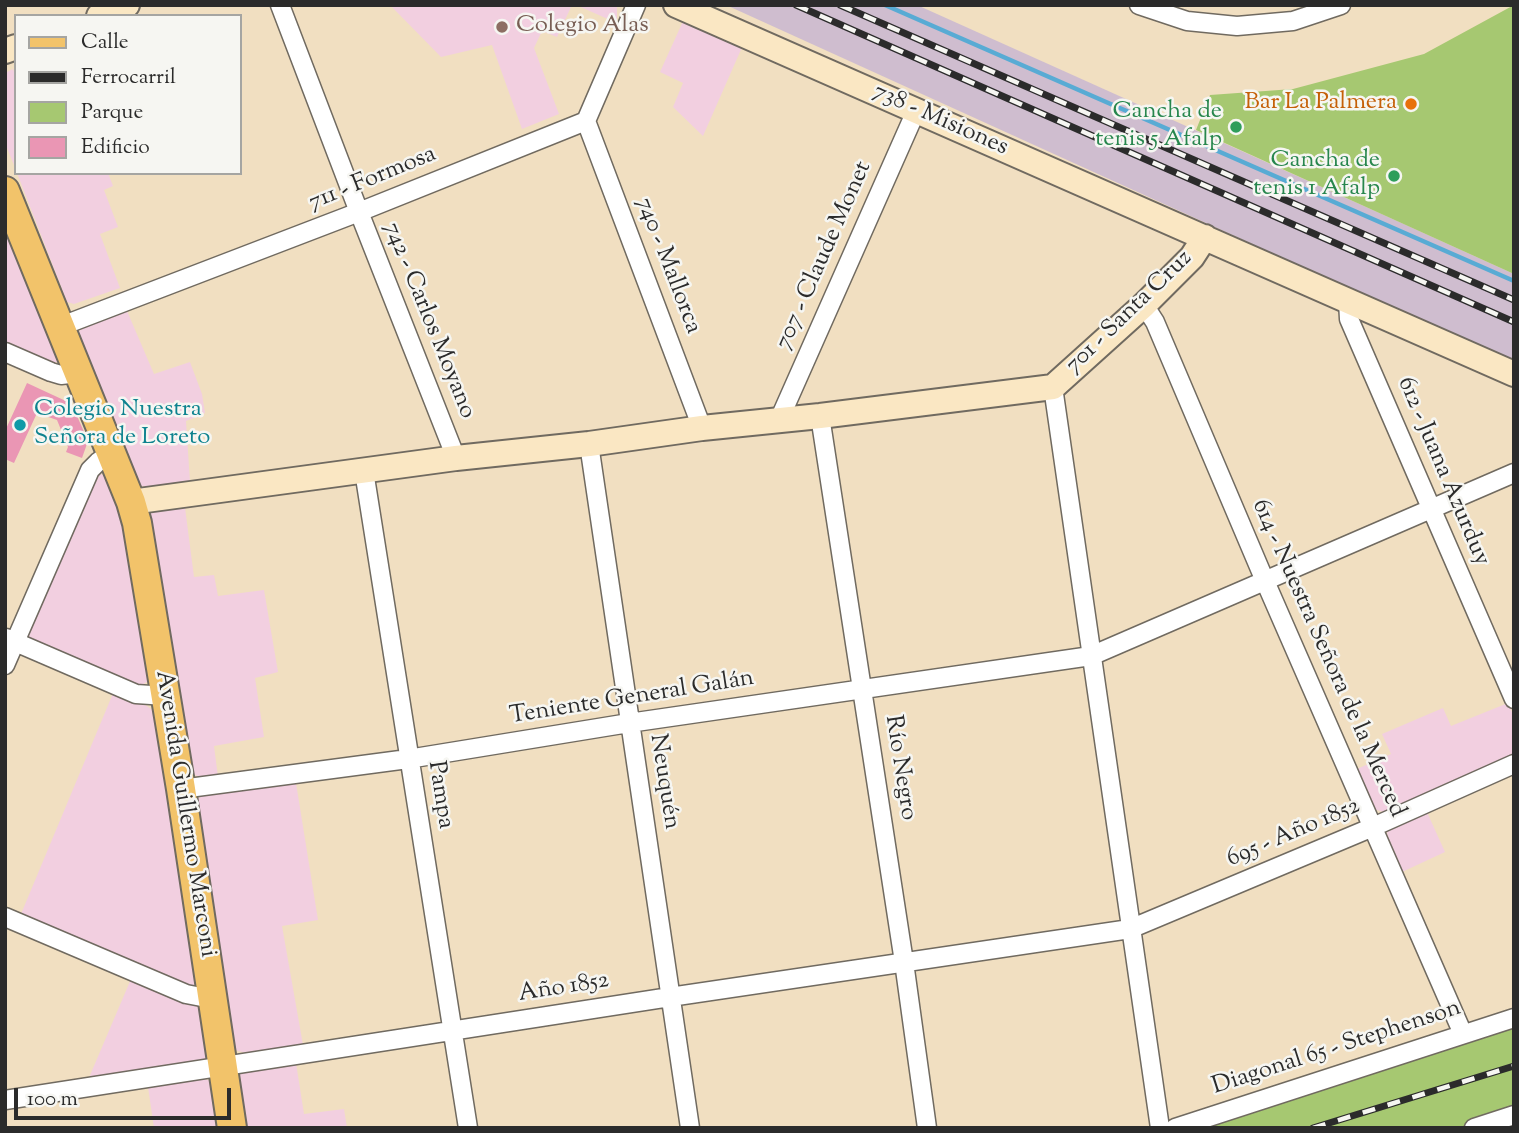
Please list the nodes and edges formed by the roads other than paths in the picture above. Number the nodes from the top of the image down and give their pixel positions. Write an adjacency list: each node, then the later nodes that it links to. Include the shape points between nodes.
1 (128, 5): 7 (street)
2 (281, 5): 11 (street, 742 - Carlos Moyano)
3 (636, 5): 9 (street)
4 (676, 5): 8 (street, 738 - Misiones)
5 (1139, 5): 6 (street, via 1187,21 1237,26 1293,21)
6 (1341, 5)
7 (104, 14)
8 (916, 111): 12 (street, 738 - Misiones); 21 (street, 707 - Claude Monet)
9 (586, 121): 11 (street, 711 - Formosa); 22 (street, 740 - Mallorca)
10 (5, 191): 15 (main road, Avenida Guillermo Marconi)
11 (359, 212): 15 (street, 711 - Formosa); 25 (street, 742 - Carlos Moyano)
12 (1205, 237): 13 (street, 738 - Misiones); 14 (street, 701 - Santa Cruz, via 1192,257)
13 (1348, 301): 18 (street, 738 - Misiones); 29 (street, 612 - Juana Azurduy, via 1349,319)
14 (1144, 305): 19 (street, 701 - Santa Cruz); 30 (street, 614 - Nuestra Señora de la Merced)
15 (59, 327): 17 (main road, Avenida Guillermo Marconi)
16 (5, 352): 17 (street, via 61,375)
17 (78, 373): 24 (main road, Avenida Guillermo Marconi)
18 (1514, 374)
19 (1053, 387): 20 (street); 32 (street)
20 (820, 416): 21 (street); 34 (street, Río Negro)
21 (779, 420): 22 (street)
22 (702, 428): 23 (street)
23 (589, 444): 25 (street); 37 (street, Neuquén)
24 (111, 453): 28 (main road, Avenida Guillermo Marconi); 31 (street, via 90,470)
25 (456, 458): 26 (street)
26 (363, 471): 28 (street); 38 (street, Pampa)
27 (1514, 473): 29 (street, Teniente General Galán)
28 (131, 502): 35 (main road, Avenida Guillermo Marconi)
29 (1431, 510): 30 (street, Teniente General Galán); 36 (street, 612 - Juana Azurduy)
30 (1265, 581): 32 (street, Teniente General Galán); 41 (street, 614 - Nuestra Señora de la Merced)
31 (10, 639): 33 (street); 35 (street, via 136,694)
32 (1091, 656): 34 (street, Teniente General Galán); 43 (street)
33 (5, 665)
34 (861, 688): 37 (street, Teniente General Galán); 44 (street, Río Negro)
35 (166, 696): 40 (main road, Avenida Guillermo Marconi)
36 (1514, 699)
37 (629, 723): 38 (street, Teniente General Galán); 45 (street, Neuquén)
38 (408, 759): 40 (street, Teniente General Galán); 48 (street, Pampa)
39 (1514, 764): 41 (street, 695 - Año 1852)
40 (181, 789): 46 (main road, Avenida Guillermo Marconi)
41 (1373, 827): 43 (street, 695 - Año 1852); 49 (street, 614 - Nuestra Señora de la Merced)
42 (5, 917): 46 (street, via 186,994)
43 (1130, 929): 44 (street, Año 1852); 57 (street)
44 (904, 962): 45 (street, Año 1852); 56 (street, Río Negro)
45 (670, 997): 48 (street, Año 1852); 55 (street, Neuquén)
46 (212, 999): 50 (main road, Avenida Guillermo Marconi)
47 (1514, 1018): 49 (street, Diagonal 65 - Stephenson)
48 (453, 1031): 50 (street, Año 1852); 54 (street, Pampa)
49 (1463, 1034): 58 (street, Diagonal 65 - Stephenson)
50 (223, 1068): 51 (street, Año 1852); 53 (main road, Avenida Guillermo Marconi)
51 (5, 1100)
52 (1514, 1115): 59 (street)
53 (232, 1128)
54 (468, 1128)
55 (690, 1128)
56 (927, 1128)
57 (1160, 1128)
58 (1175, 1128)
59 (1474, 1128)

